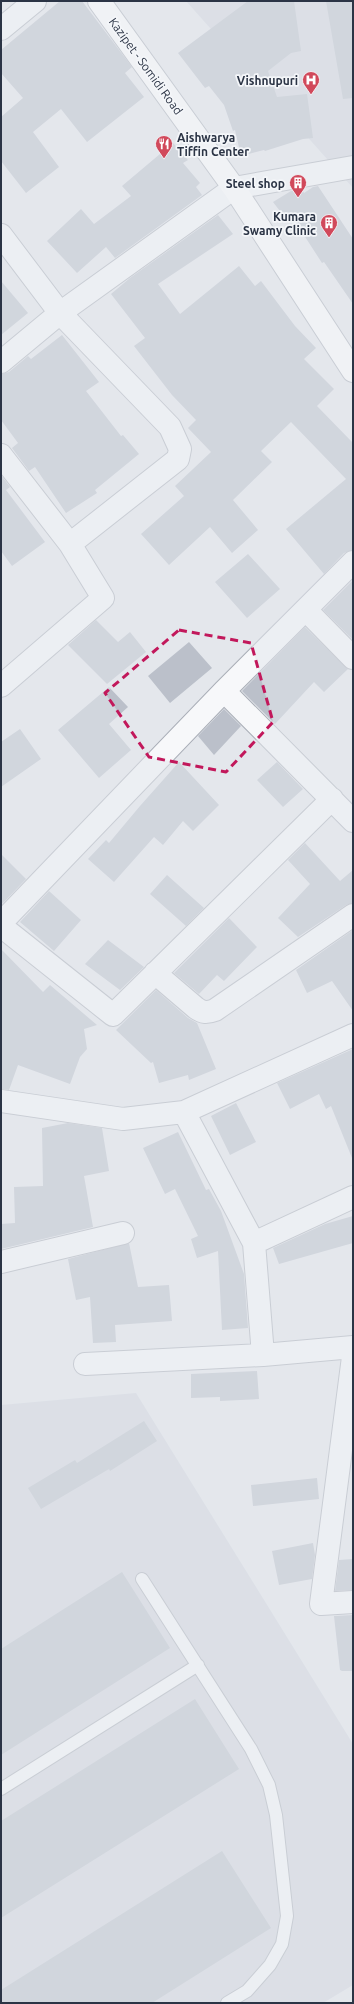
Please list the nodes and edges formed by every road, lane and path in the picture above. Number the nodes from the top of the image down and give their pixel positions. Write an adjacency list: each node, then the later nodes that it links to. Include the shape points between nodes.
1 (35, 1): 3 (street)
2 (99, 1): 5 (street, Kazipet - Somidi Road)
3 (1, 29)
4 (353, 167): 5 (street)
5 (234, 188): 7 (street); 9 (street, Kazipet - Somidi Road)
6 (1, 235): 7 (street)
7 (60, 313): 8 (street); 11 (street, via 170,427 180,450 178,459)
8 (1, 362)
9 (353, 371)
10 (1, 455): 11 (street)
11 (70, 544): 15 (street, via 103,598)
12 (353, 562): 13 (street)
13 (306, 610): 14 (street); 16 (street)
14 (353, 658)
15 (1, 686)
16 (224, 692): 17 (street); 20 (street)
17 (332, 799): 18 (street); 22 (street)
18 (353, 821)
19 (353, 915): 22 (street, via 208,1013 196,1008)
20 (1, 923)
21 (1, 926): 22 (street, via 113,1015)
22 (155, 973)
23 (353, 1035): 25 (street)
24 (1, 1101): 25 (street, via 122,1119)
25 (184, 1112): 28 (street)
26 (353, 1197): 28 (street)
27 (123, 1233): 29 (street)
28 (254, 1243): 31 (street)
29 (1, 1262)
30 (353, 1348): 31 (street)
31 (264, 1356): 33 (street)
32 (353, 1357): 35 (street, via 321,1604)
33 (85, 1364)
34 (142, 1579): 36 (lane)
35 (353, 1602)
36 (198, 1665): 37 (lane); 38 (lane, via 252,1749 269,1785 276,1815 287,1916 282,1944 270,1965 247,1991)
37 (1, 1789)
38 (227, 2003)

